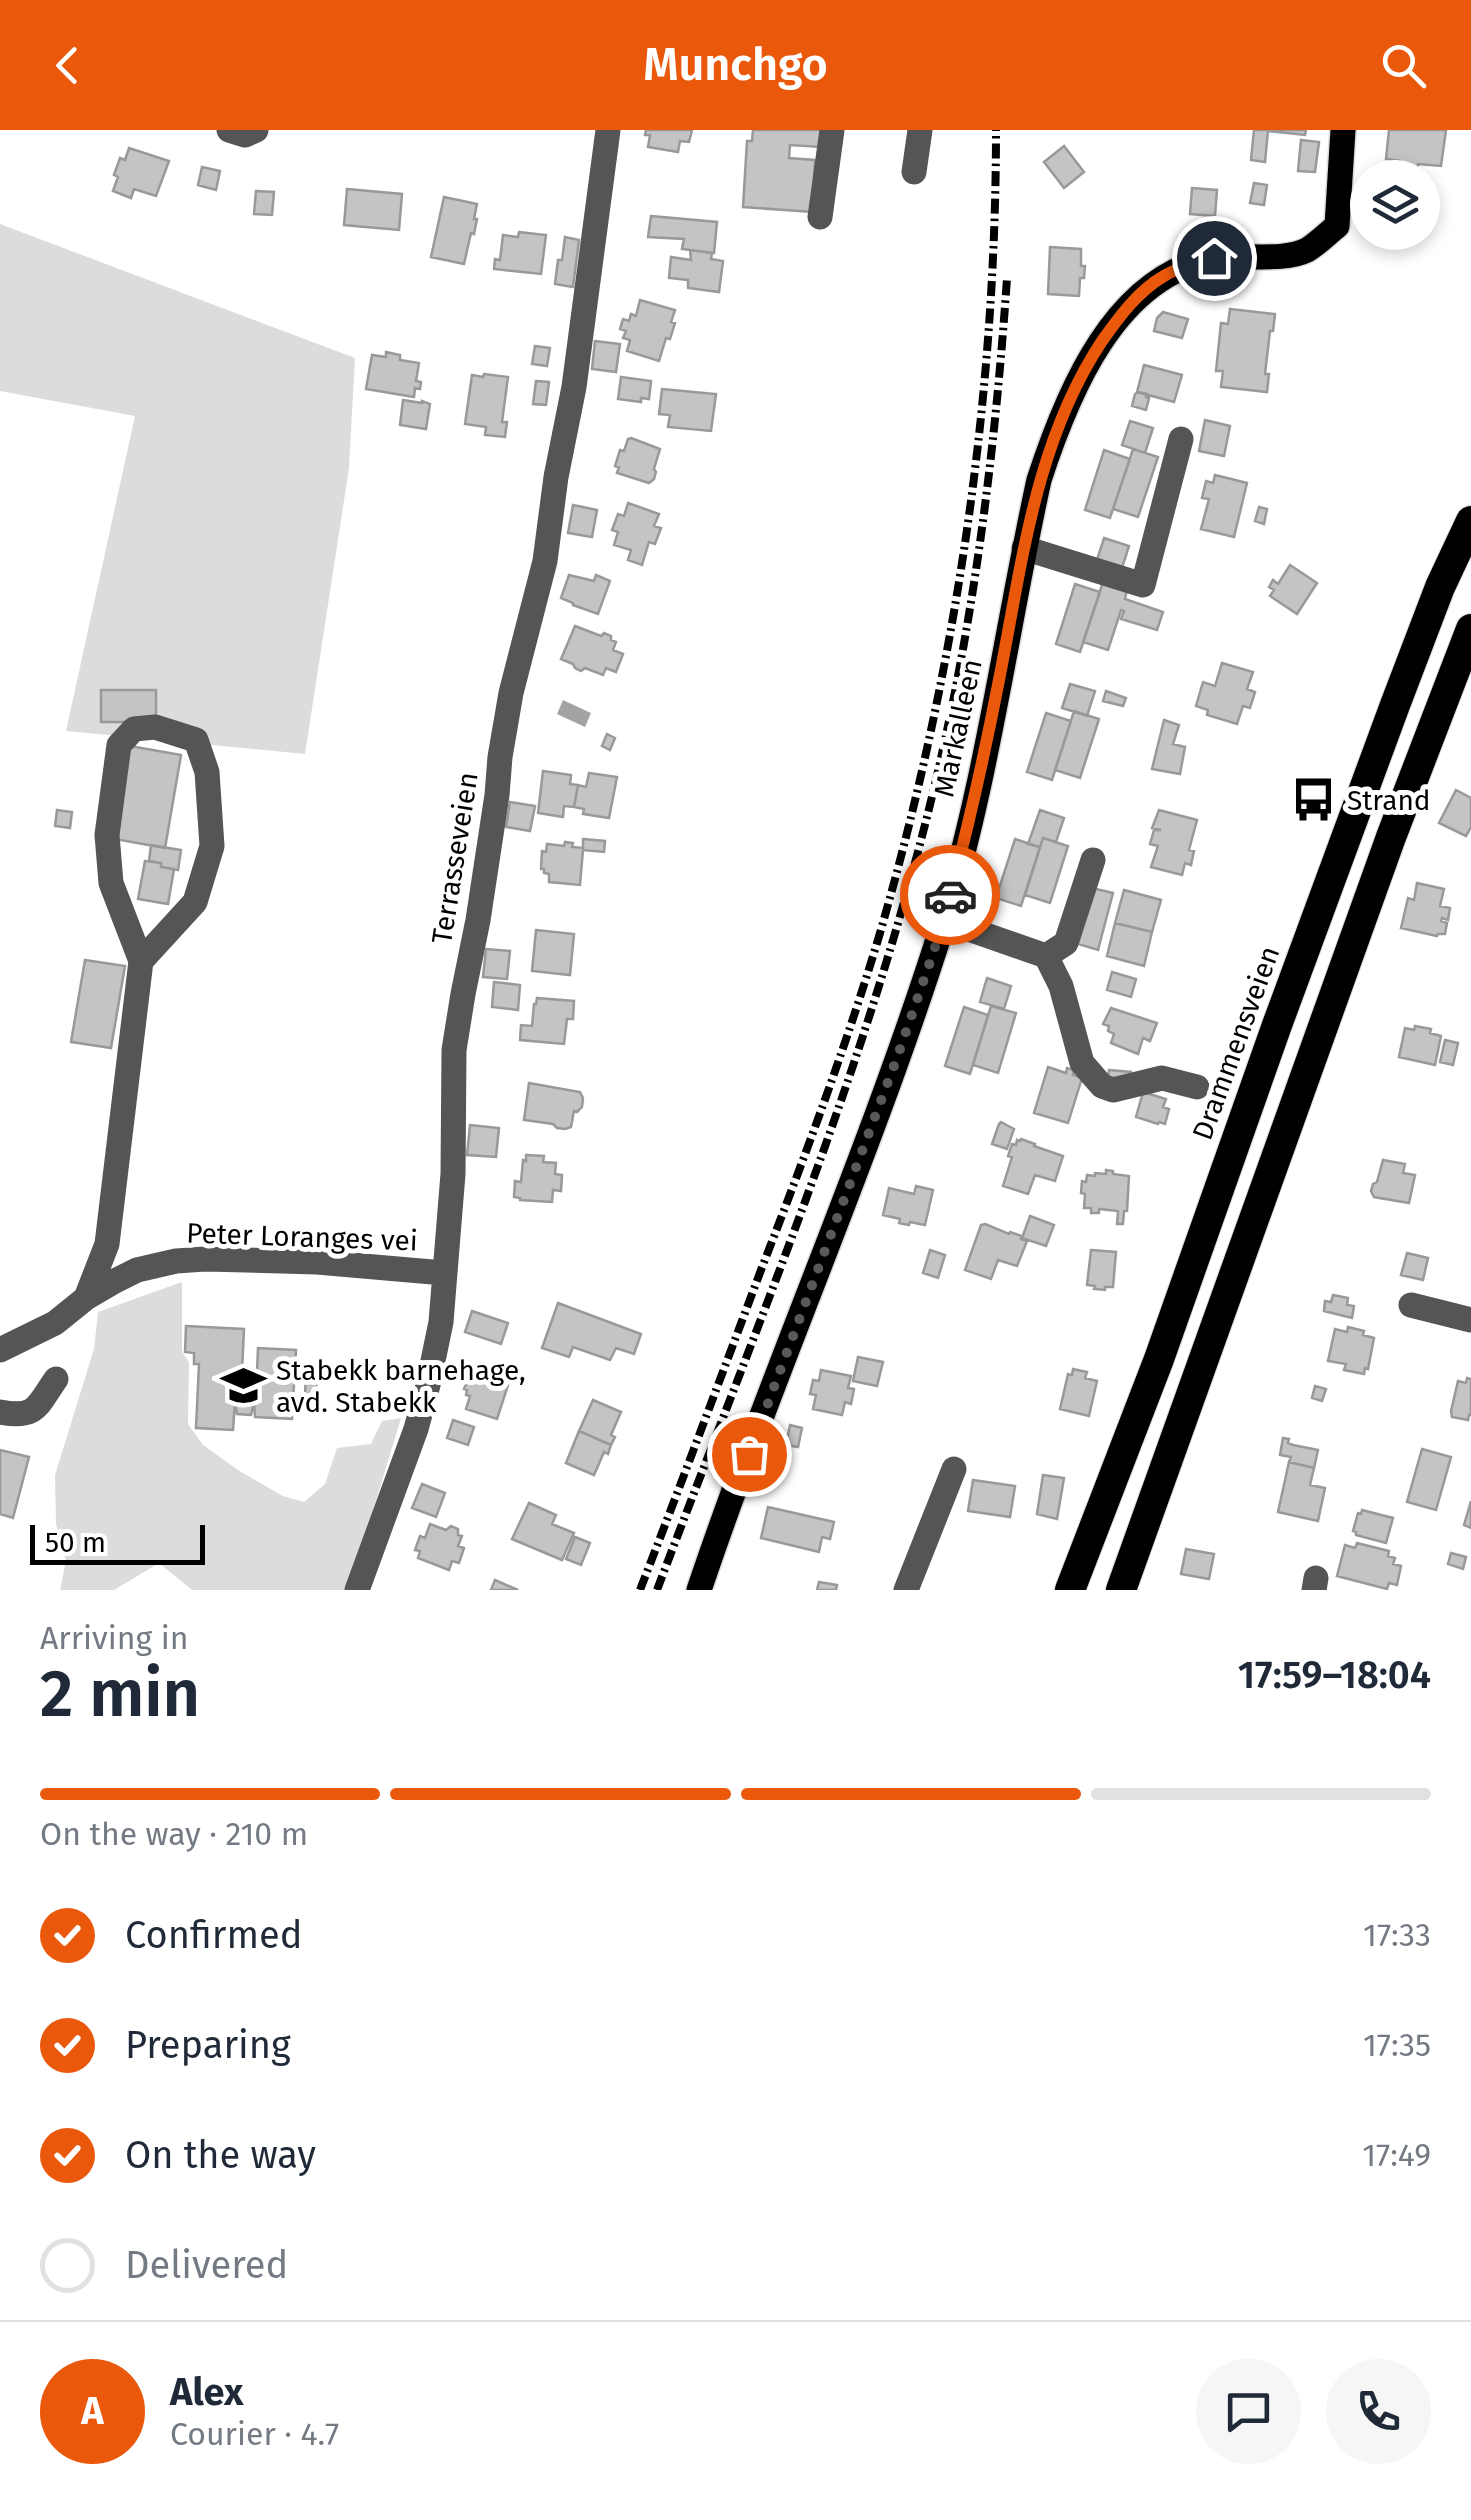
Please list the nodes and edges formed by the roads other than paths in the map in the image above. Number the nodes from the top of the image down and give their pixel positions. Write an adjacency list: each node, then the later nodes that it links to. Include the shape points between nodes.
1 (229, 130): 2 (street)
2 (256, 130)
3 (608, 130): 18 (street, Terrasseveien, via 545,561 505,725 462,994)
4 (832, 130): 8 (street)
5 (920, 130): 7 (street)
6 (1343, 130): 11 (main road, Markalleen, via 1337,226 1305,251 1161,266 1124,312 1072,394 1039,480)
7 (914, 172)
8 (820, 217)
9 (1182, 439): 11 (street, via 1143,585)
10 (1471, 521): 29 (highway, Drammensveien, via 1389,721)
11 (1024, 548): 14 (main road, Markalleen)
12 (1471, 630): 30 (highway)
13 (1093, 860): 15 (street, via 1066,943)
14 (942, 927): 15 (street, via 960,926); 27 (main road, Markalleen)
15 (1046, 956): 17 (street, via 1082,1063 1102,1086 1114,1090 1162,1078)
16 (140, 961): 16 (street, via 195,902 212,846 207,772 196,740 155,726 134,729 118,745 107,835 111,883); 19 (street, via 107,1244)
17 (1198, 1087)
18 (444, 1274): 19 (street, Peter Loranges vei, via 317,1262 176,1261 137,1270); 26 (street, Terrasseveien, via 428,1385)
19 (86, 1298): 22 (street, Peter Loranges vei, via 55,1323)
20 (1411, 1305): 21 (street)
21 (1471, 1320)
22 (0, 1350)
23 (56, 1378): 24 (street, via 28,1414)
24 (0, 1412)
25 (954, 1469): 28 (street)
26 (357, 1590)
27 (699, 1590)
28 (906, 1590)
29 (1070, 1590)
30 (1121, 1590)

